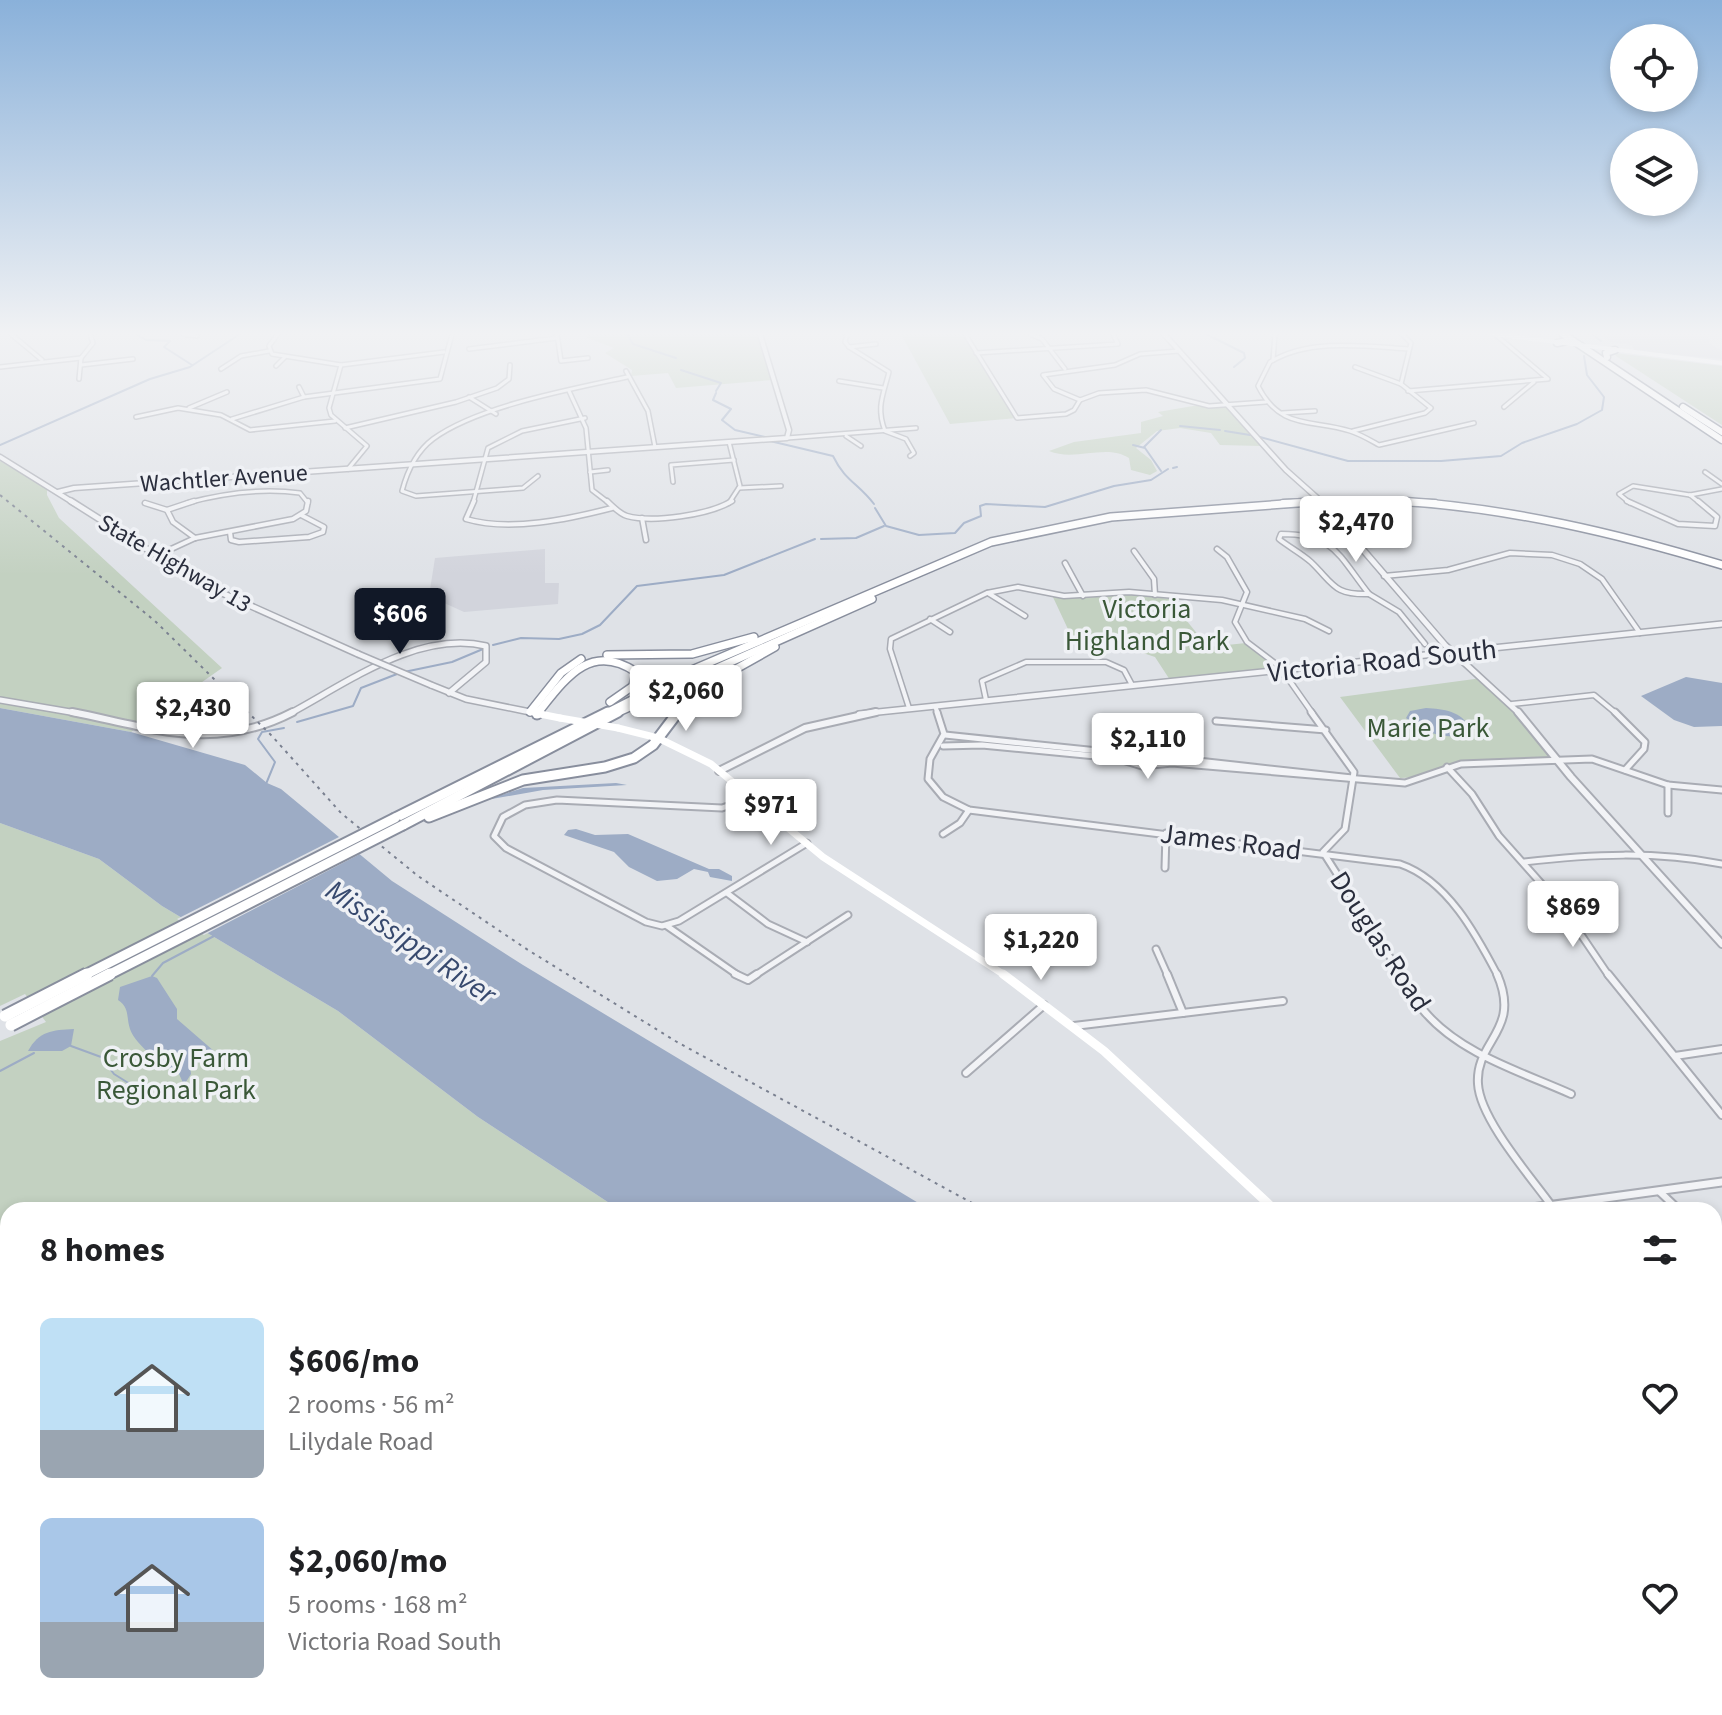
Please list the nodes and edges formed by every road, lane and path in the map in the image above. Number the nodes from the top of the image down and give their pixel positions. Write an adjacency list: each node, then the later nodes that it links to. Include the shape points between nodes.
1 (146, 414): 18 (street)
2 (210, 414): 20 (street)
3 (248, 414): 20 (street)
4 (332, 414): 21 (street)
5 (399, 414): 23 (street)
6 (496, 414): 39 (street, via 439,435 423,448)
7 (583, 414): 19 (street)
8 (649, 414): 33 (street)
9 (784, 414): 29 (street)
10 (879, 414): 25 (street)
11 (1014, 414): 12 (street)
12 (1066, 414)
13 (1236, 414): 69 (street, via 1314,493)
14 (1281, 414): 26 (street, via 1305,426)
15 (1417, 414): 26 (street)
16 (1683, 414): 30 (highway)
17 (1694, 414): 27 (highway)
18 (136, 417)
19 (585, 418): 34 (street); 37 (street, via 503,439 488,448)
20 (232, 419): 21 (street, via 250,430)
21 (335, 421): 23 (street)
22 (1474, 423): 26 (street, via 1386,445)
23 (345, 428): 40 (street, via 367,446)
24 (916, 428): 25 (street, Wachtler Avenue)
25 (885, 431): 28 (street, Wachtler Avenue); 35 (street, via 909,443 914,453)
26 (1352, 431)
27 (1722, 432)
28 (845, 436): 29 (street, Wachtler Avenue); 32 (street)
29 (787, 438): 31 (street, Wachtler Avenue)
30 (1722, 440)
31 (729, 442): 33 (street, Wachtler Avenue); 38 (street)
32 (861, 446)
33 (655, 447): 34 (street, Wachtler Avenue)
34 (590, 452): 37 (street, Wachtler Avenue); 42 (street)
35 (910, 456)
36 (2, 458): 49 (street, State Highway 13)
37 (483, 459): 39 (street, Wachtler Avenue); 50 (street)
38 (734, 460): 45 (street, via 671,465); 48 (street)
39 (416, 464): 40 (street, Wachtler Avenue); 50 (street, via 405,479 405,495)
40 (348, 469): 49 (street, Wachtler Avenue)
41 (608, 470): 42 (street)
42 (590, 472): 55 (street, via 592,490)
43 (1705, 472): 47 (street)
44 (538, 476): 50 (street, via 523,488)
45 (673, 482)
46 (781, 486): 48 (street)
47 (1722, 487): 51 (street)
48 (739, 488): 58 (street, via 738,497 715,510)
49 (58, 492): 66 (street, State Highway 13)
50 (479, 492): 55 (street, via 466,515 471,523 575,517)
51 (1690, 495): 59 (street, via 1717,517); 59 (street, via 1633,486 1619,494 1681,525)
52 (145, 503): 56 (street)
53 (1338, 503): 54 (highway, bridge); 68 (highway, via 1498,513); 68 (highway, via 1461,505 1526,514 1616,533)
54 (1314, 504): 75 (highway, via 1135,512 1043,526 991,542); 76 (highway, via 1144,515 1048,530 978,552)
55 (612, 508): 58 (street)
56 (167, 510): 57 (street, via 211,496 287,492 300,493 308,502); 62 (street, via 173,522)
57 (301, 515): 61 (street); 61 (street, via 324,527 323,532 236,542)
58 (642, 518): 63 (street)
59 (1715, 526): 60 (street)
60 (1722, 529)
61 (230, 532): 62 (street)
62 (195, 538): 66 (street)
63 (646, 540)
64 (1217, 549): 74 (street, via 1244,585)
65 (1134, 551): 72 (street, via 1154,579)
66 (154, 555): 89 (street, State Highway 13, bridge, via 240,603)
67 (1065, 563): 73 (street)
68 (1722, 565)
69 (1383, 576): 77 (street); 84 (street, via 1455,569 1508,553 1550,556 1601,578 1621,614)
70 (987, 593): 73 (street, via 1018,587); 79 (street); 80 (street)
71 (1369, 594): 71 (street, via 1329,543 1289,531 1279,539 1332,588); 78 (street)
72 (1155, 595): 73 (street); 74 (street)
73 (1083, 596)
74 (1242, 605): 82 (street, via 1305,619); 87 (street, via 1235,622 1238,632)
75 (836, 608): 95 (highway, via 712,651 580,660 561,673); 111 (highway, via 614,706)
76 (850, 608): 99 (highway, via 714,679 682,705); 111 (highway, via 621,710)
77 (1413, 610): 78 (street); 86 (street)
78 (1399, 612): 85 (street)
79 (1025, 616)
80 (929, 619): 83 (street); 94 (street, via 891,639)
81 (1722, 624): 84 (street, Victoria Road South)
82 (1329, 631)
83 (950, 632)
84 (1640, 633): 86 (street, Victoria Road South)
85 (1425, 644)
86 (1457, 653): 87 (street, Victoria Road South); 92 (street)
87 (1282, 670): 88 (street, Victoria Road South); 97 (street)
88 (1132, 685): 91 (street, Victoria Road South); 91 (street, via 1124,670 1106,662 1026,662 982,681)
89 (449, 693): 90 (street, via 486,662 486,646 460,640 415,651 245,732 199,736); 95 (street, State Highway 13)
90 (0, 700)
91 (986, 700): 93 (street, Victoria Road South)
92 (1512, 704): 101 (street); 103 (street, via 1601,698 1645,742)
93 (935, 705): 94 (street, Victoria Road South); 98 (street)
94 (909, 708): 104 (street, Victoria Road South, via 811,724)
95 (534, 713): 99 (main road, bridge); 111 (highway, via 584,664 615,661 636,672 637,682 624,694 428,797)
96 (1216, 721): 97 (street)
97 (1326, 730): 105 (street, via 1349,761)
98 (945, 735): 100 (street); 105 (street, via 1117,753 1148,750 1171,758)
99 (658, 738): 104 (main road); 111 (highway, via 624,762 523,780 424,820)
100 (943, 746): 105 (street, via 1125,759 1142,766 1172,763); 109 (street, via 930,759 928,779 943,797)
101 (1560, 762): 102 (street); 103 (street, via 1592,759); 116 (street)
102 (1447, 766): 105 (street, via 1420,781); 117 (street)
103 (1625, 770): 106 (street)
104 (719, 771): 108 (main road)
105 (1353, 778): 115 (street, Douglas Road, via 1345,829)
106 (1668, 785): 107 (street); 110 (street)
107 (1722, 790)
108 (751, 798): 114 (main road); 122 (street, via 720,808 555,800 513,809 497,823 494,836 502,846 646,922)
109 (969, 810): 112 (street, James Road); 113 (street)
110 (1668, 813)
111 (401, 818): 129 (highway, bridge)
112 (1166, 833): 115 (street, James Road); 119 (street)
113 (943, 834)
114 (807, 843): 120 (street); 127 (main road)
115 (1323, 852): 133 (street, Douglas Road, via 1424,1011 1442,1030); 133 (street, James Road, via 1398,863 1439,890 1495,968 1506,994 1506,1008)
116 (1642, 856): 117 (street, via 1580,855); 118 (street, via 1680,854); 124 (street)
117 (1523, 862): 134 (street, via 1563,908 1625,1000)
118 (1722, 864)
119 (1165, 868)
120 (726, 893): 122 (street); 123 (street, via 768,924)
121 (848, 915): 123 (street)
122 (666, 925): 123 (street, via 676,937 744,980)
123 (807, 942)
124 (1722, 944)
125 (1156, 949): 128 (street)
126 (1283, 1001): 128 (street)
127 (1045, 1004): 130 (main road); 135 (street)
128 (1183, 1013): 130 (street)
129 (5, 1020): 131 (highway)
130 (1073, 1026): 140 (main road)
131 (0, 1032)
132 (1722, 1049): 134 (street)
133 (1487, 1055): 136 (street, Douglas Road); 141 (street, via 1478,1087 1486,1107)
134 (1674, 1056): 137 (street)
135 (966, 1073)
136 (1571, 1094)
137 (1722, 1115)
138 (1722, 1182): 139 (street)
139 (1660, 1192): 142 (street); 143 (street)
140 (1266, 1202)
141 (1549, 1202)
142 (1576, 1202)
143 (1671, 1202)

